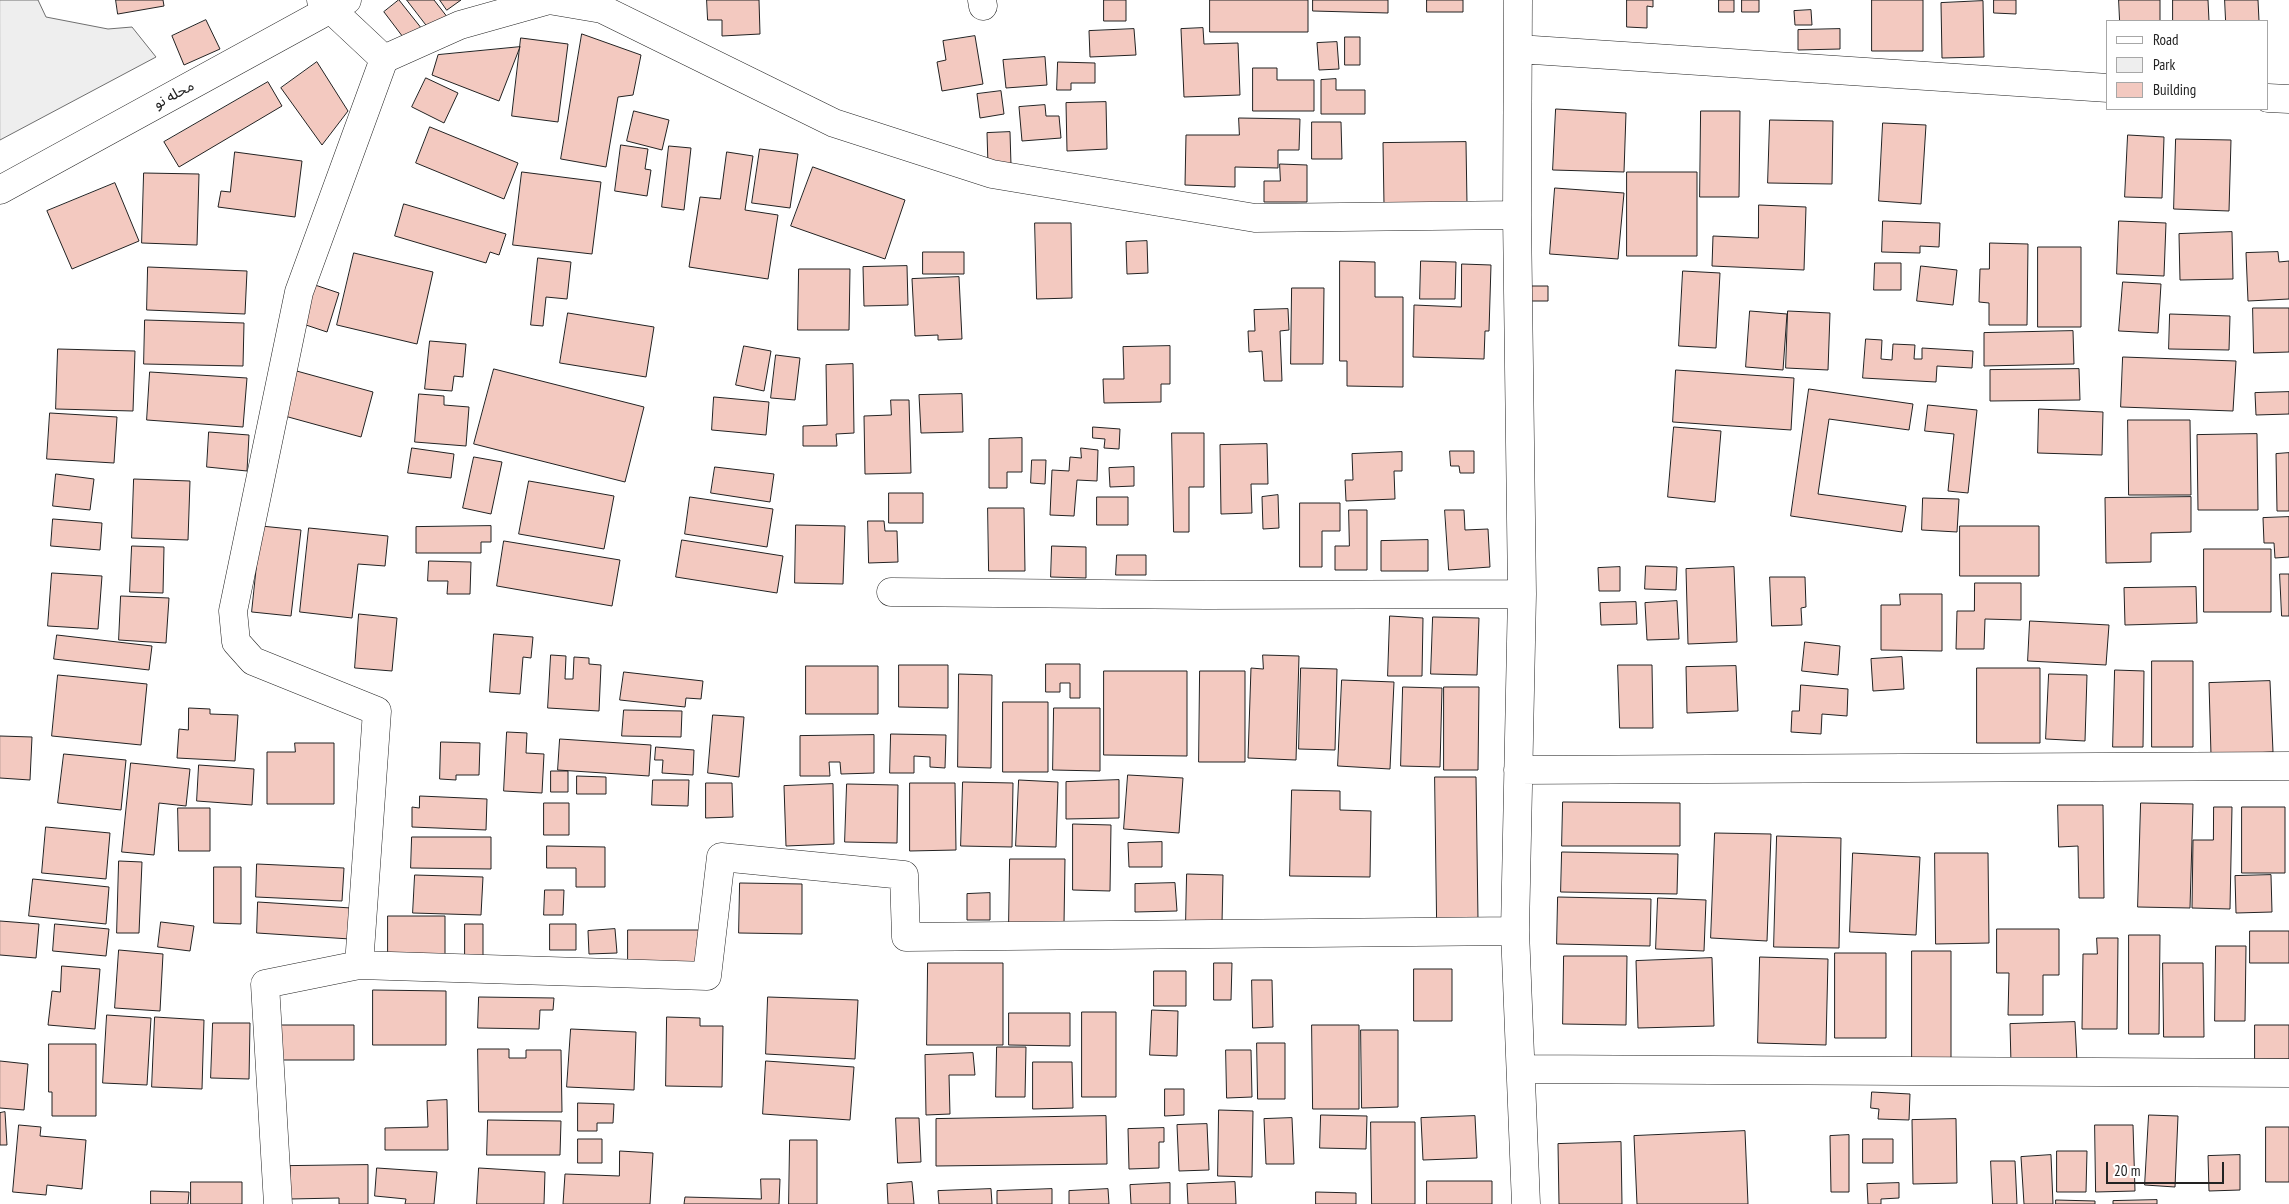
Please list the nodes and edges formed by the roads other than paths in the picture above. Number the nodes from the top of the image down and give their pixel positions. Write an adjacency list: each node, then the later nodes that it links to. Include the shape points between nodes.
1 (549, 0): 4 (street); 6 (street, via 460,25)
2 (1518, 0): 5 (street)
3 (333, 3): 6 (street); 10 (street, محله نو)
4 (600, 4): 11 (street, via 834,123 992,174 1255,218)
5 (1518, 49): 7 (street); 11 (street)
6 (384, 59): 17 (street, via 299,292 232,611 236,642 253,661 377,711)
7 (2106, 88)
8 (2269, 98): 9 (street)
9 (2289, 99)
10 (0, 190)
11 (1517, 215): 13 (street)
12 (891, 592): 13 (street)
13 (1522, 594): 15 (street)
14 (2289, 766): 15 (street)
15 (1518, 770): 16 (street)
16 (1515, 931): 17 (street, via 906,937 904,875 721,857 707,976); 18 (street)
17 (359, 965): 20 (street, via 266,984)
18 (1521, 1069): 19 (street); 21 (street)
19 (2289, 1073)
20 (278, 1204)
21 (1526, 1204)

